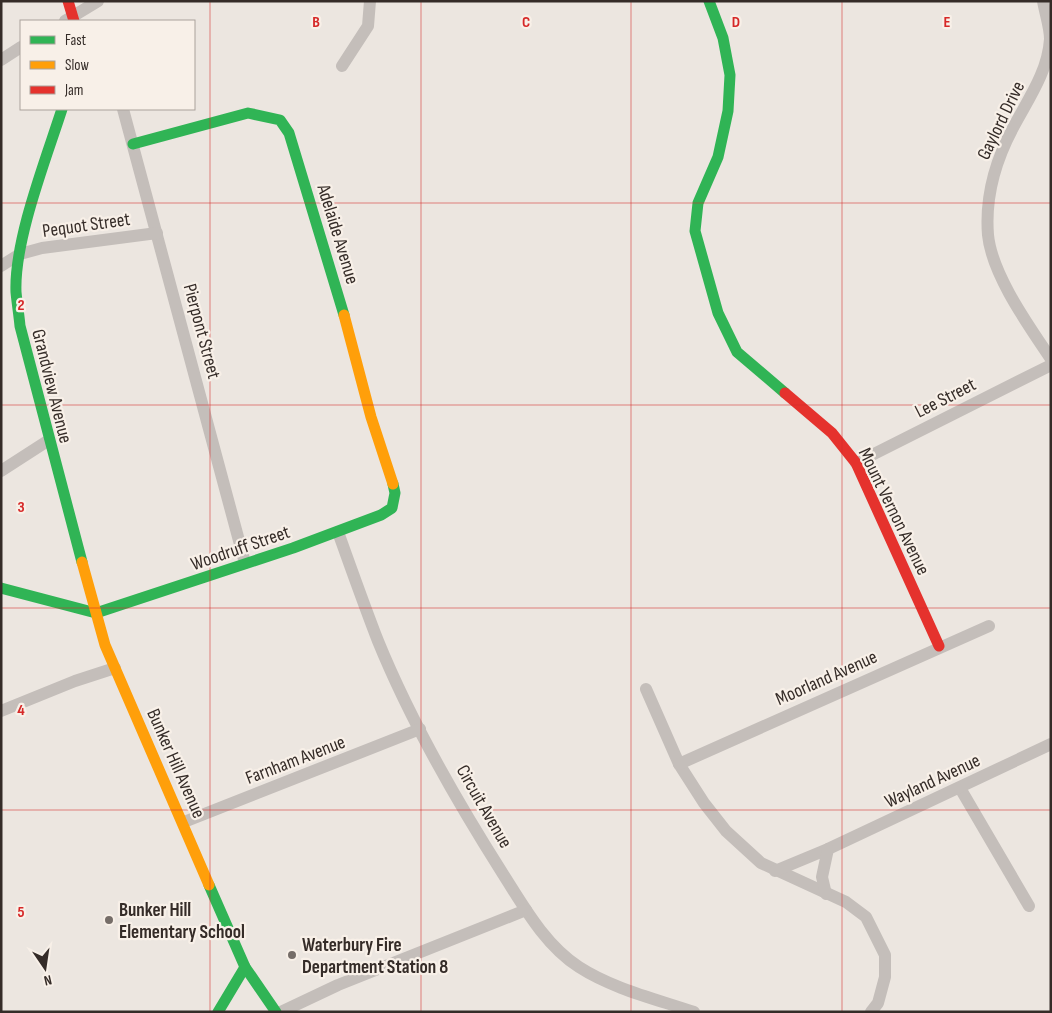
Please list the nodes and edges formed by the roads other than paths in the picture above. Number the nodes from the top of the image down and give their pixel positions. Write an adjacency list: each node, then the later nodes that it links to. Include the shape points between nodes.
1 (68, 1): 6 (street)
2 (98, 1): 6 (street)
3 (370, 1): 9 (street, via 368,26)
4 (709, 1): 19 (street, Mount Vernon Avenue, via 723,38 730,75 728,111 718,157 698,203 695,231 704,269 718,313 737,352 832,433)
5 (1043, 1): 16 (street, Gaylord Drive, via 1050,37 1047,58 1038,86 999,158 988,198 988,236 1003,280)
6 (71, 20)
7 (20, 48): 8 (street)
8 (1, 60)
9 (342, 66)
10 (62, 110): 14 (street, Grandview Avenue, via 32,203)
11 (124, 110): 12 (street, Pierpont Street)
12 (133, 144): 13 (street, Pierpont Street); 21 (street, Adelaide Avenue, via 248,113 280,120 289,133 334,276 371,417 392,477)
13 (157, 232): 14 (street, Pequot Street); 23 (street, Pierpont Street)
14 (20, 254): 15 (street, Pequot Street); 18 (street, Grandview Avenue, via 16,290 20,326)
15 (1, 266)
16 (1051, 360)
17 (1051, 366): 19 (street, Lee Street)
18 (48, 440): 20 (street); 25 (street, Grandview Avenue)
19 (856, 463): 27 (street, Mount Vernon Avenue)
20 (1, 471)
21 (392, 508): 22 (street, Woodruff Street)
22 (338, 532): 23 (street, Woodruff Street); 31 (street, Circuit Avenue, via 379,642)
23 (245, 563): 25 (street, Woodruff Street)
24 (1, 588): 25 (street)
25 (96, 613): 28 (street, Bunker Hill Avenue)
26 (989, 626): 27 (street, Moorland Avenue)
27 (939, 646): 33 (street, Moorland Avenue)
28 (115, 668): 30 (street); 35 (street, Bunker Hill Avenue)
29 (646, 689): 33 (street)
30 (1, 711)
31 (420, 730): 35 (street, Farnham Avenue); 40 (street, Circuit Avenue, via 472,826)
32 (1051, 744): 34 (street, Wayland Avenue)
33 (679, 764): 37 (street, via 726,830 761,863)
34 (960, 788): 36 (street, Wayland Avenue); 39 (street)
35 (184, 822): 41 (street, Bunker Hill Avenue)
36 (828, 849): 37 (street, Wayland Avenue); 38 (street, via 822,877)
37 (775, 871): 38 (street)
38 (826, 894): 46 (street, via 846,902 866,916 885,955 885,976 878,1003)
39 (1029, 906)
40 (526, 910): 44 (street, via 347,981); 45 (street, Circuit Avenue, via 552,944 578,966 601,979)
41 (245, 967): 42 (street); 43 (street, Bunker Hill Avenue)
42 (218, 1012)
43 (276, 1012)
44 (281, 1012)
45 (694, 1012)
46 (871, 1012)

